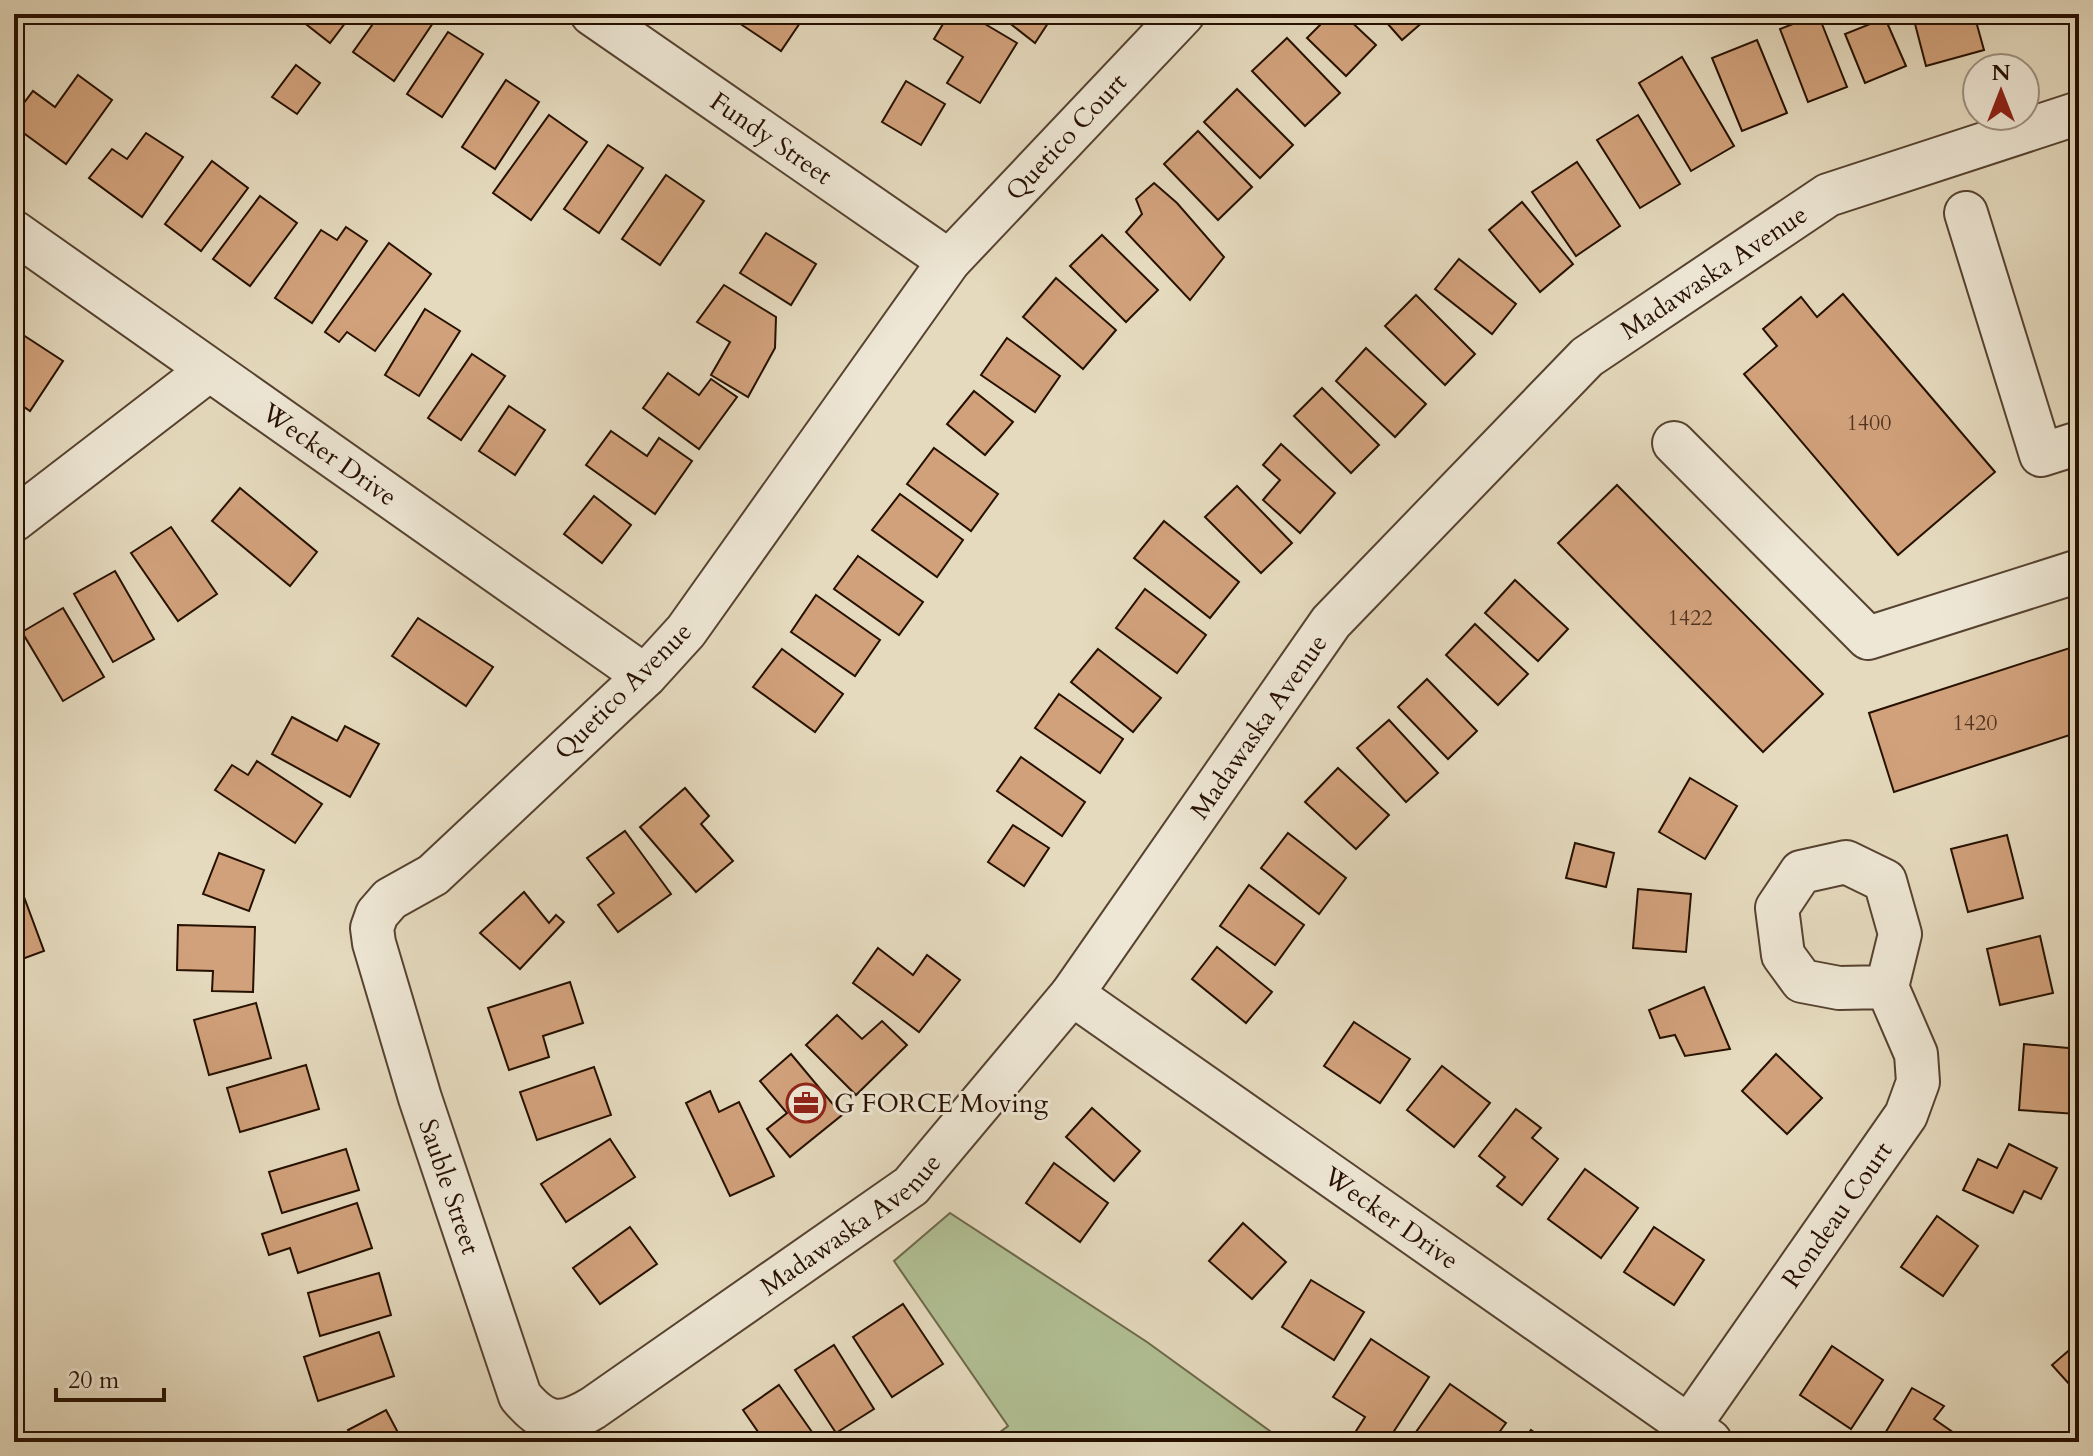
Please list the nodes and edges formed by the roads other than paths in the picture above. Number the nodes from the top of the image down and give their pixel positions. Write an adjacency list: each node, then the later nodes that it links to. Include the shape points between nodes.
1 (1183, 14): 6 (street, Quetico Court)
2 (601, 16): 6 (street, Fundy Street)
3 (2079, 113): 15 (street, Madawaska Avenue, via 1828,195 1587,357 1331,622)
4 (1966, 213): 9 (street, via 2041,455)
5 (14, 232): 7 (street, Wecker Drive)
6 (949, 261): 12 (street, Quetico Avenue, via 686,631)
7 (209, 370): 10 (street); 12 (street, Wecker Drive)
8 (1674, 443): 11 (street, via 1868,638)
9 (2079, 443)
10 (14, 520)
11 (2079, 571)
12 (645, 676): 13 (street, Quetico Avenue, via 433,875 390,899 372,928)
13 (384, 975): 16 (street, Sauble Street)
14 (1887, 987): 17 (street, Rondeau Court, via 1916,1054 1918,1082 1906,1115)
15 (1072, 994): 16 (street, Madawaska Avenue, via 911,1186 579,1417 544,1419); 17 (street, Wecker Drive)
16 (520, 1396)
17 (1700, 1434)

